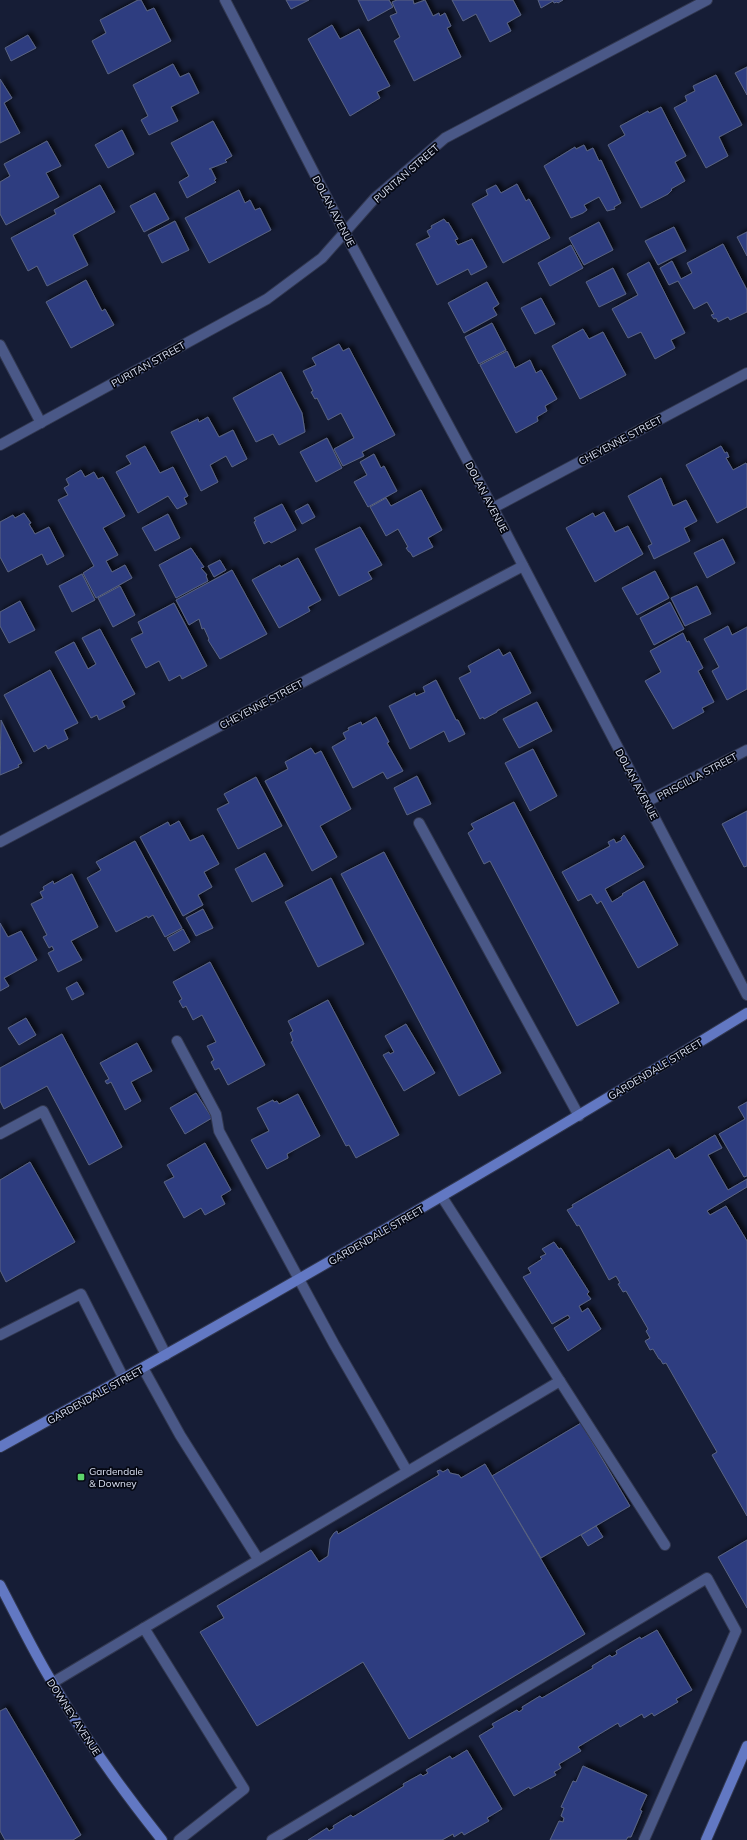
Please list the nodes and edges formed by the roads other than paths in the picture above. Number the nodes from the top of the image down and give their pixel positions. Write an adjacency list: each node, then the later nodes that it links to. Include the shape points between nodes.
1 (224, 0): 3 (street, DOLAN AVENUE)
2 (707, 0): 3 (street, PURITAN STREET, via 445,138 375,198)
3 (345, 233): 6 (street, PURITAN STREET, via 322,258 266,299); 8 (street, DOLAN AVENUE)
4 (0, 345): 6 (street)
5 (747, 373): 8 (street, CHEYENNE STREET)
6 (41, 423): 7 (street, PURITAN STREET)
7 (0, 445)
8 (493, 508): 9 (street, DOLAN AVENUE)
9 (523, 566): 11 (street, DOLAN AVENUE); 13 (street, CHEYENNE STREET)
10 (747, 750): 11 (street, PRISCILLA STREET)
11 (646, 802): 14 (street, DOLAN AVENUE)
12 (419, 823): 17 (street)
13 (0, 842)
14 (747, 995)
15 (747, 1013): 17 (street, GARDENDALE STREET)
16 (177, 1041): 20 (street, via 216,1114 219,1131)
17 (579, 1116): 19 (street, GARDENDALE STREET)
18 (0, 1134): 22 (street, via 43,1111)
19 (442, 1197): 20 (street, GARDENDALE STREET); 25 (street)
20 (299, 1279): 22 (street, GARDENDALE STREET); 27 (street)
21 (0, 1335): 24 (street, via 81,1294)
22 (166, 1355): 23 (street, GARDENDALE STREET)
23 (143, 1368): 24 (street, GARDENDALE STREET); 29 (street, via 180,1435)
24 (124, 1379): 26 (street, GARDENDALE STREET)
25 (560, 1381): 27 (street); 28 (street)
26 (0, 1447)
27 (407, 1471): 29 (street)
28 (665, 1545)
29 (258, 1559): 31 (street)
30 (0, 1585): 32 (street, DOWNEY AVENUE)
31 (144, 1628): 32 (street); 35 (street, via 244,1789)
32 (52, 1683): 34 (street, DOWNEY AVENUE, via 131,1801)
33 (747, 1746): 38 (street)
34 (162, 1840)
35 (179, 1840)
36 (272, 1840): 37 (street, via 708,1578 736,1630)
37 (644, 1840)
38 (706, 1840)

